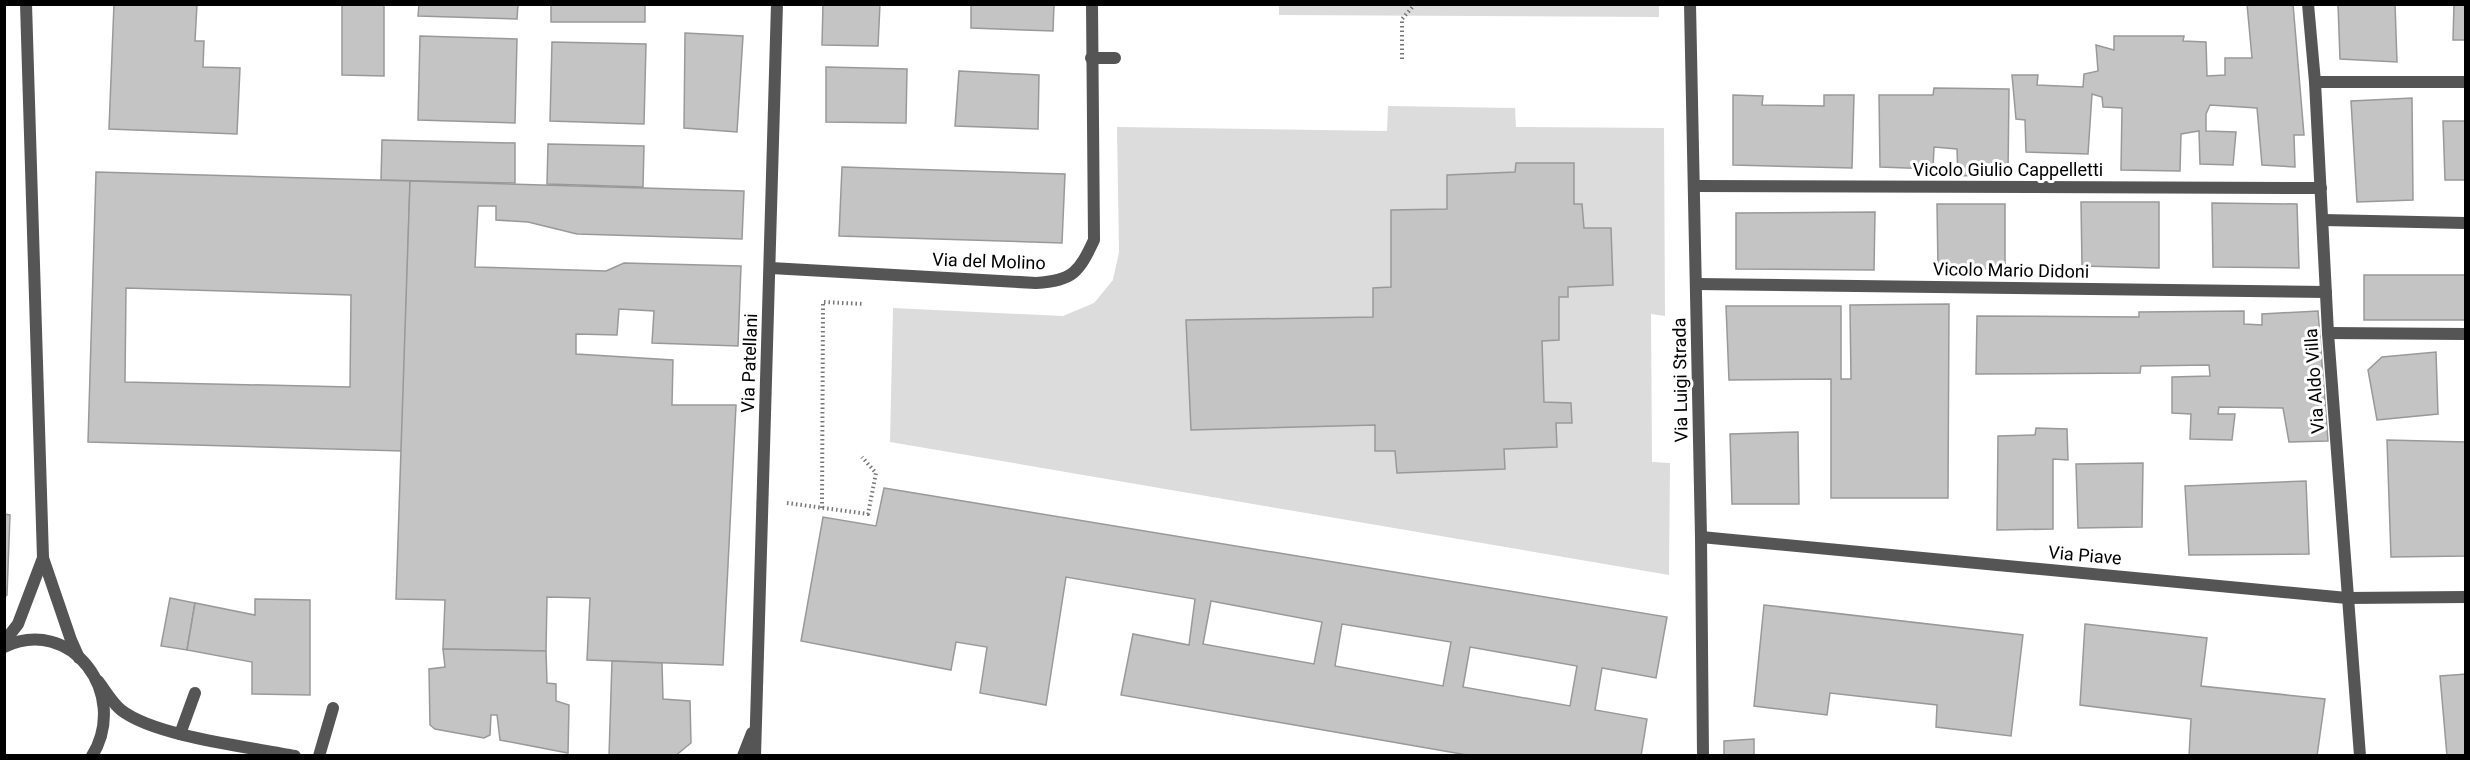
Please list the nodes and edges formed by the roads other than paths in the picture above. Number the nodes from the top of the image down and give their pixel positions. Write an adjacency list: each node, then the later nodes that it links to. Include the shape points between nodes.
1 (26, 4): 20 (street)
2 (777, 4): 14 (street, Via Patellani)
3 (1092, 4): 6 (street, Via del Molino)
4 (1690, 4): 10 (street, Via Luigi Strada)
5 (2308, 4): 8 (street, Via Aldo Villa)
6 (1091, 58): 7 (street); 14 (street, Via del Molino, via 1094,240 1083,264 1060,281 1036,283)
7 (1115, 58)
8 (2315, 81): 9 (street); 11 (street, Via Aldo Villa)
9 (2466, 82)
10 (1695, 186): 11 (street, Vicolo Giulio Cappelletti); 15 (street, Via Luigi Strada)
11 (2321, 188): 12 (street, Via Aldo Villa)
12 (2323, 220): 13 (street); 16 (street, Via Aldo Villa)
13 (2466, 224)
14 (771, 268): 29 (street, Via Patellani)
15 (1696, 284): 16 (street, Vicolo Mario Didoni); 19 (street, Via Luigi Strada)
16 (2326, 292): 17 (street, Via Aldo Villa)
17 (2328, 333): 18 (street); 22 (street, Via Aldo Villa)
18 (2466, 334)
19 (1701, 537): 22 (street, Via Piave); 36 (street, Via Luigi Strada)
20 (43, 558): 23 (street, via 18,624); 25 (street)
21 (2466, 597): 22 (street, Via Piave)
22 (2347, 598): 37 (street, Via Aldo Villa)
23 (4, 642)
24 (4, 647): 25 (street, via 37,641 66,649)
25 (80, 658): 26 (street)
26 (98, 681): 30 (street, via 121,710); 31 (street, via 105,718)
27 (195, 693): 30 (street)
28 (333, 708): 33 (street)
29 (755, 723): 34 (street, Via Patellani); 35 (street, Via Patellani)
30 (180, 734): 32 (street)
31 (92, 756)
32 (295, 756)
33 (319, 756)
34 (743, 756)
35 (754, 756)
36 (1702, 756)
37 (2360, 756)

